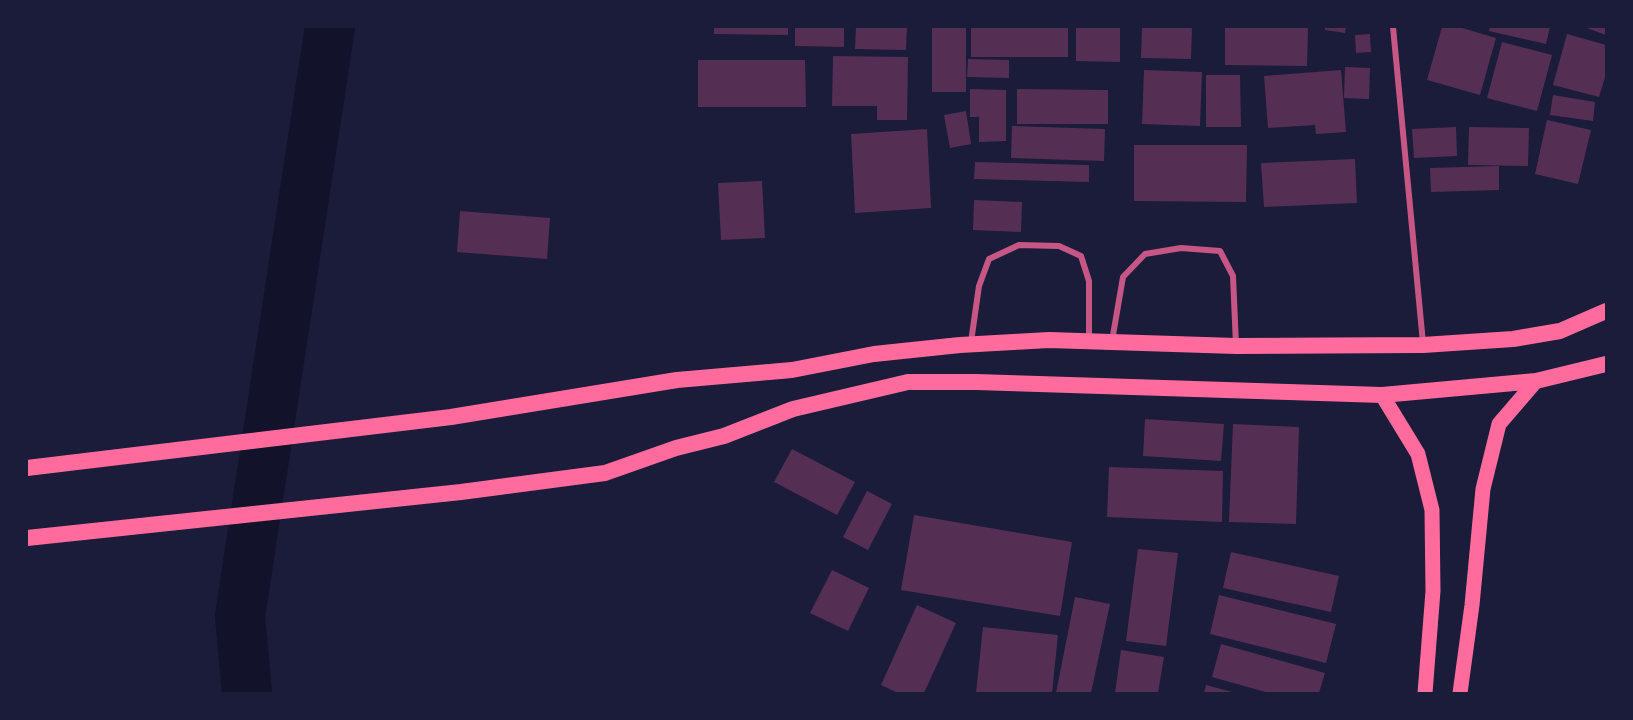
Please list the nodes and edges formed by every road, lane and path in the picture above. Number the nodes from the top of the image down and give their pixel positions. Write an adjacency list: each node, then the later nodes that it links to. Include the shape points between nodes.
1 (1393, 27): 6 (street)
2 (1606, 311): 6 (highway, via 1560,331 1513,339)
3 (1089, 341): 4 (highway); 5 (highway); 5 (street, via 1089,281 1082,256 1059,246 1019,245 989,259 980,286)
4 (1112, 342): 7 (highway); 7 (street, via 1123,277 1145,254 1181,248 1220,251 1233,276)
5 (971, 344): 11 (highway, via 874,354 792,370 677,380 451,417)
6 (1423, 345): 7 (highway)
7 (1236, 346)
8 (1606, 364): 9 (highway)
9 (1536, 381): 10 (highway); 14 (main road, via 1499,424 1485,478)
10 (1382, 394): 12 (highway, via 908,382 793,409 724,436 605,473); 13 (main road, via 1418,454 1432,510 1433,591)
11 (27, 468)
12 (27, 538)
13 (1425, 693)
14 (1460, 693)

